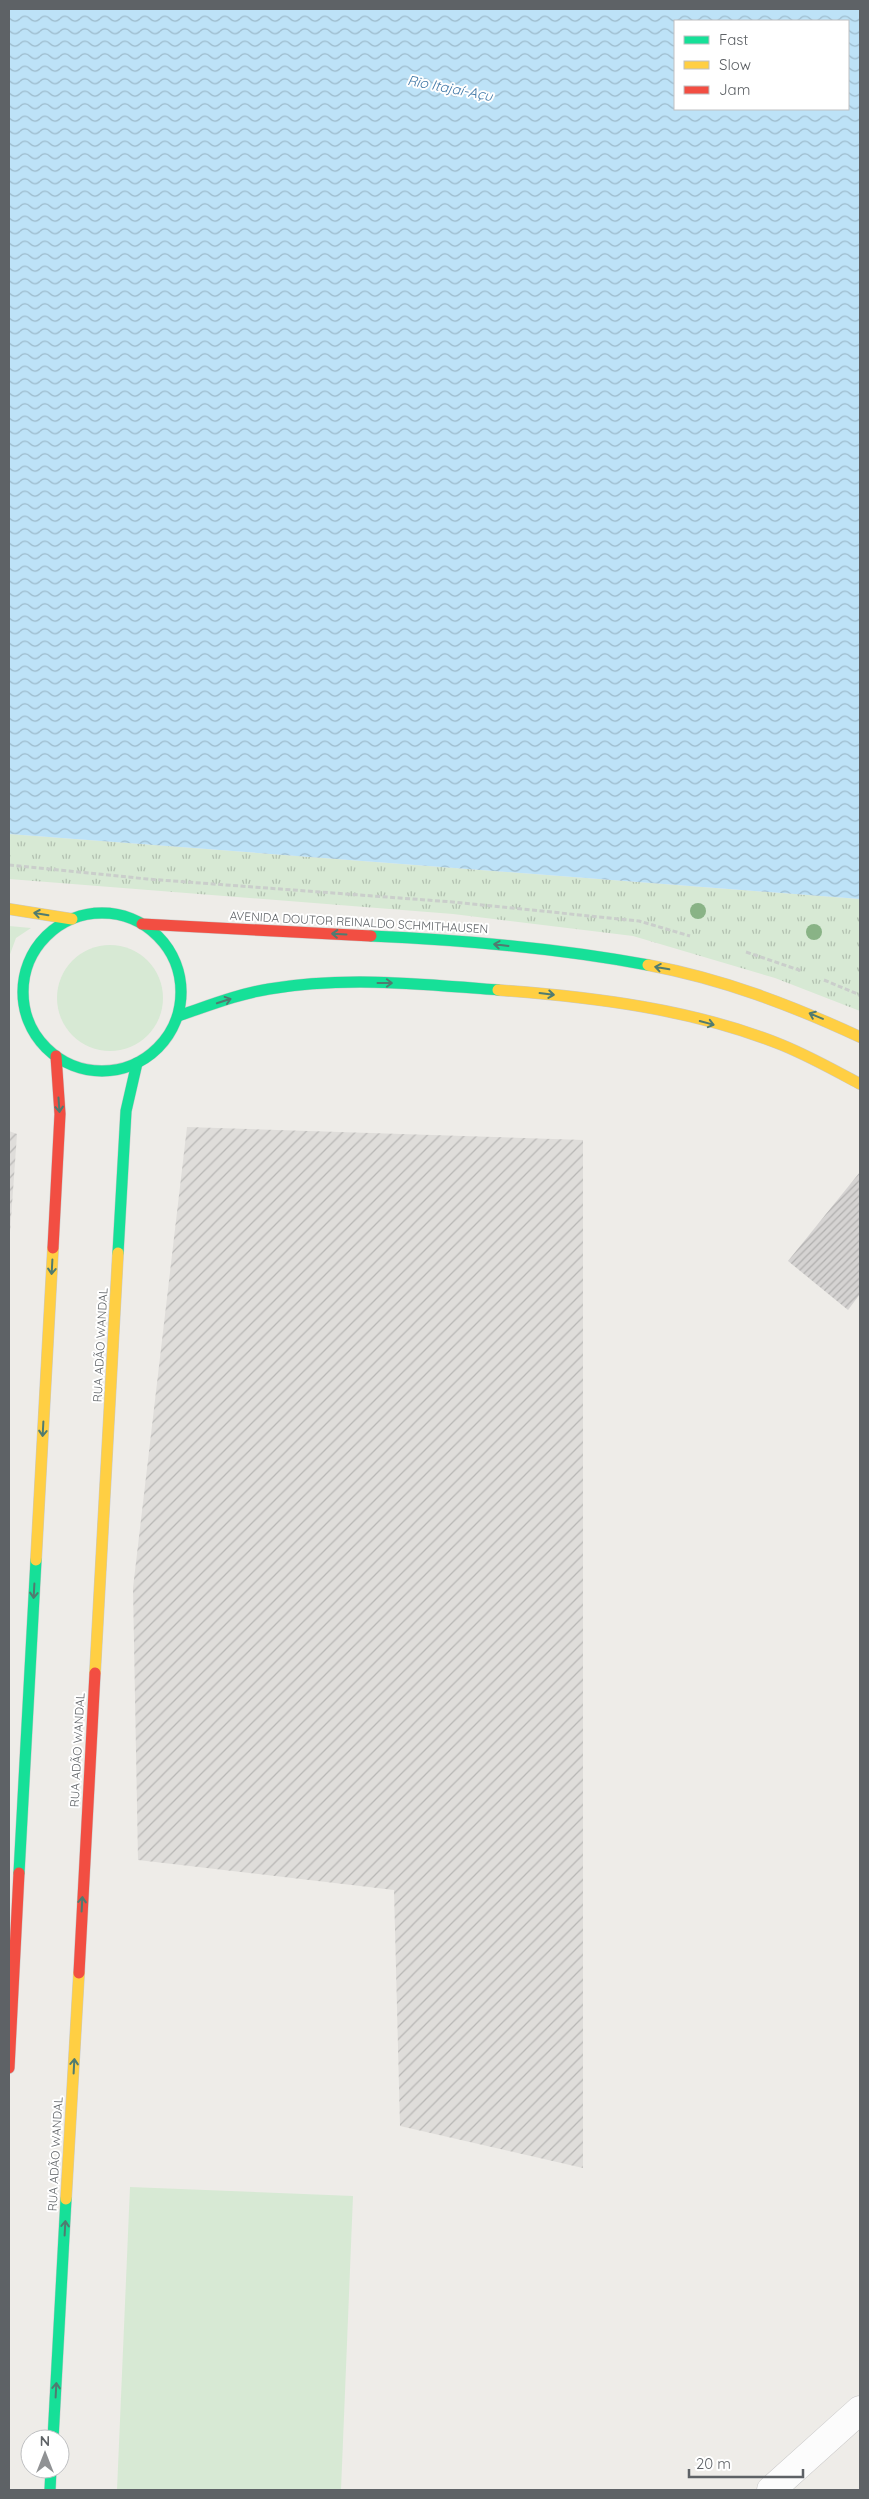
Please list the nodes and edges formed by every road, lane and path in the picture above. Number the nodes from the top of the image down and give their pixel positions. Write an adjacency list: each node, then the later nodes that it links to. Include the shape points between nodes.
1 (9, 909): 2 (main road, one-way to 1)
2 (72, 919): 3 (main road, via 96,914 120,915); 5 (main road, via 54,930 29,962 24,981)
3 (142, 924): 6 (main road, via 159,936 172,954 180,974 182,995); 7 (main road, AVENIDA DOUTOR REINALDO SCHMITHAUSEN, one-way to 3, via 795,1007 696,974 594,956 457,940)
4 (9, 995): 5 (main road)
5 (24, 1002): 8 (main road, via 29,1022 40,1042)
6 (178, 1016): 9 (main road, via 169,1035 155,1052); 10 (main road, one-way to 10, via 246,993 312,984 394,983 506,989 680,1016 769,1040)
7 (860, 1037)
8 (56, 1056): 9 (main road, via 72,1065 96,1071 117,1070); 11 (main road, one-way to 11, via 60,1114)
9 (137, 1063): 13 (main road, RUA ADÃO WANDAL, one-way to 9, via 126,1111)
10 (860, 1084)
11 (9, 2068)
12 (860, 2410): 14 (street)
13 (54, 2429)
14 (771, 2490)

